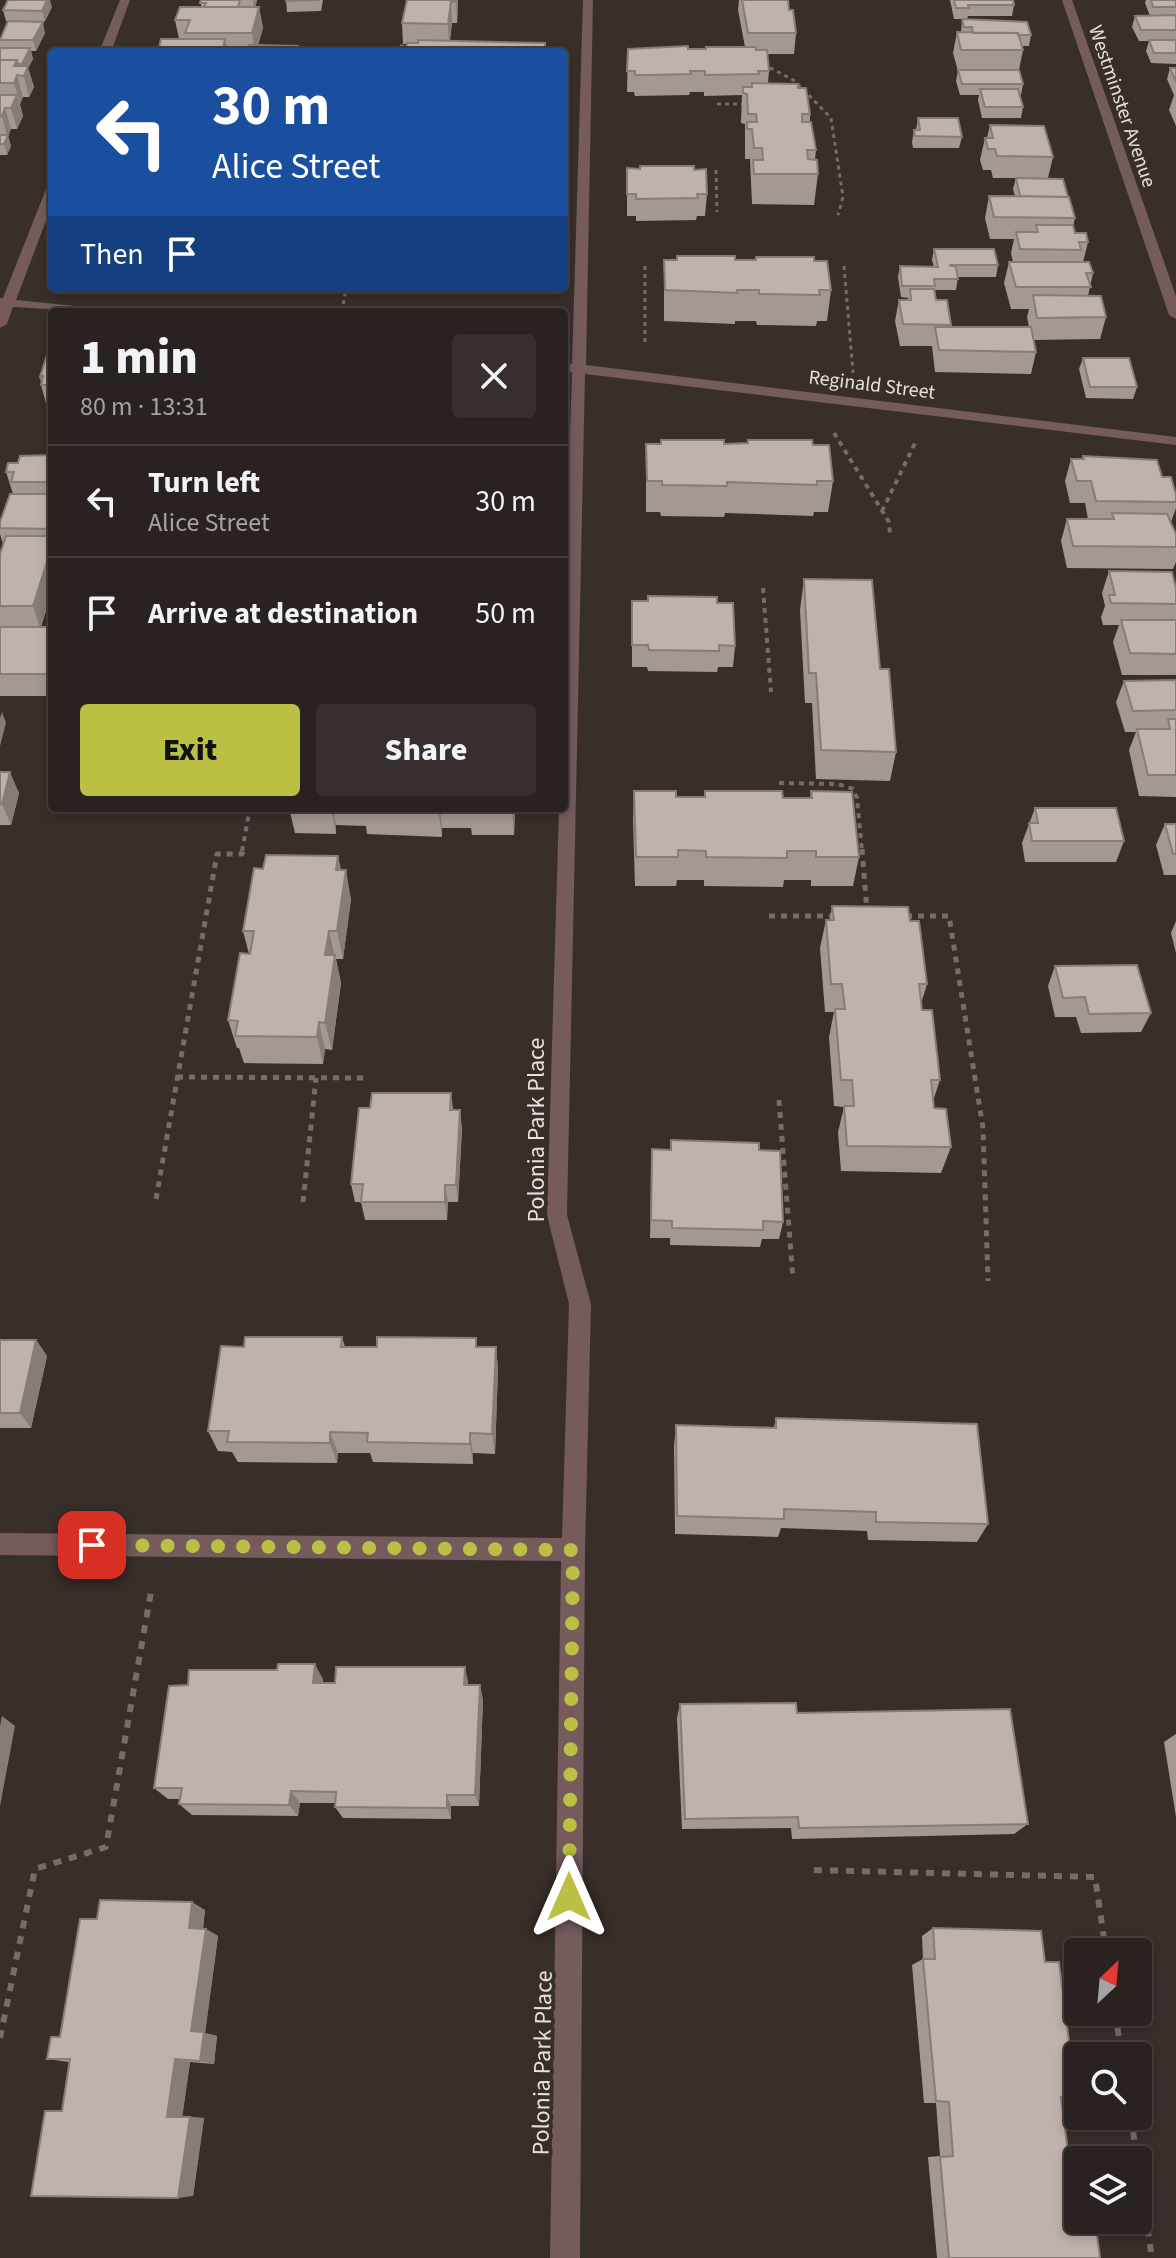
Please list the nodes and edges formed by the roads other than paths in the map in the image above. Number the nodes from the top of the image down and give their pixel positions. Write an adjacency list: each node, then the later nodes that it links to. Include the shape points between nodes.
1 (125, 0): 4 (street)
2 (588, 0): 10 (street, Polonia Park Place)
3 (1067, 0): 8 (street, Westminster Avenue)
4 (107, 48)
5 (48, 198): 6 (street)
6 (4, 302): 7 (street); 9 (street)
7 (59, 308)
8 (1176, 315)
9 (0, 324)
10 (572, 368): 11 (street, Reginald Street); 12 (street, Polonia Park Place)
11 (1176, 441)
12 (568, 594)
13 (564, 812): 15 (street, Polonia Park Place, via 557,1215 580,1304)
14 (0, 1544): 15 (street)
15 (573, 1550): 16 (street, Polonia Park Place)
16 (565, 2258)

